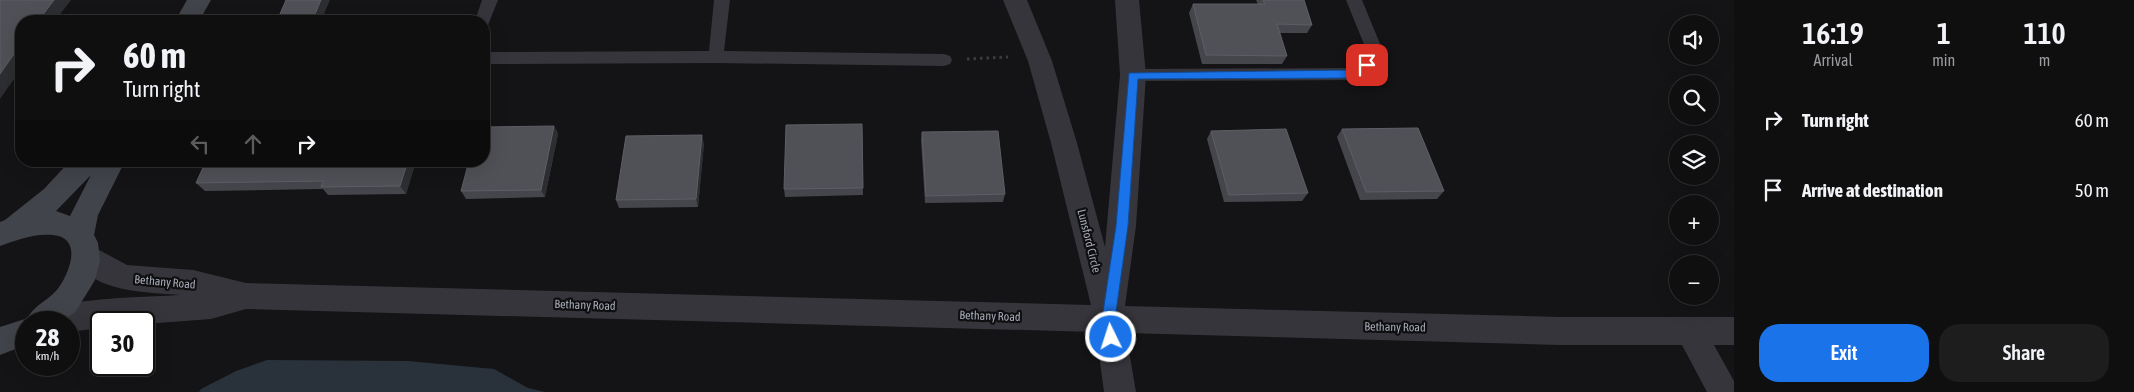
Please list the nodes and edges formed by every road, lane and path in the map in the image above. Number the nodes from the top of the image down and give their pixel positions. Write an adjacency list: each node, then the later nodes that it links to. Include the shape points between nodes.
1 (199, 0): 7 (street)
2 (490, 0): 8 (lane)
3 (722, 0): 10 (lane)
4 (1015, 0): 9 (street, Lunsford Circle)
5 (1127, 0): 13 (street, Lunsford Circle)
6 (1354, 0): 13 (lane, via 1377,56 1357,74)
7 (190, 15)
8 (485, 15)
9 (1038, 56): 12 (path); 21 (street, Lunsford Circle, via 1064,142)
10 (716, 57): 11 (lane); 12 (lane)
11 (490, 58)
12 (944, 60)
13 (1133, 75): 21 (street, Lunsford Circle, via 1122,226)
14 (81, 167): 16 (street, via 34,214)
15 (109, 167): 17 (street, via 84,214)
16 (6, 231): 17 (street, via 35,223 56,223 73,229)
17 (84, 246): 18 (street, Bethany Road, via 103,269 130,279 192,283); 19 (street, via 83,276 71,296)
18 (246, 296): 20 (street, Bethany Road, via 211,306); 21 (street, Bethany Road)
19 (56, 311)
20 (80, 317)
21 (1108, 319): 22 (street, Bethany Road, via 1561,331); 26 (street)
22 (1690, 330): 23 (street, Bethany Road); 27 (street)
23 (1734, 331)
24 (15, 336): 25 (street)
25 (0, 341)
26 (1120, 392)
27 (1723, 392)

